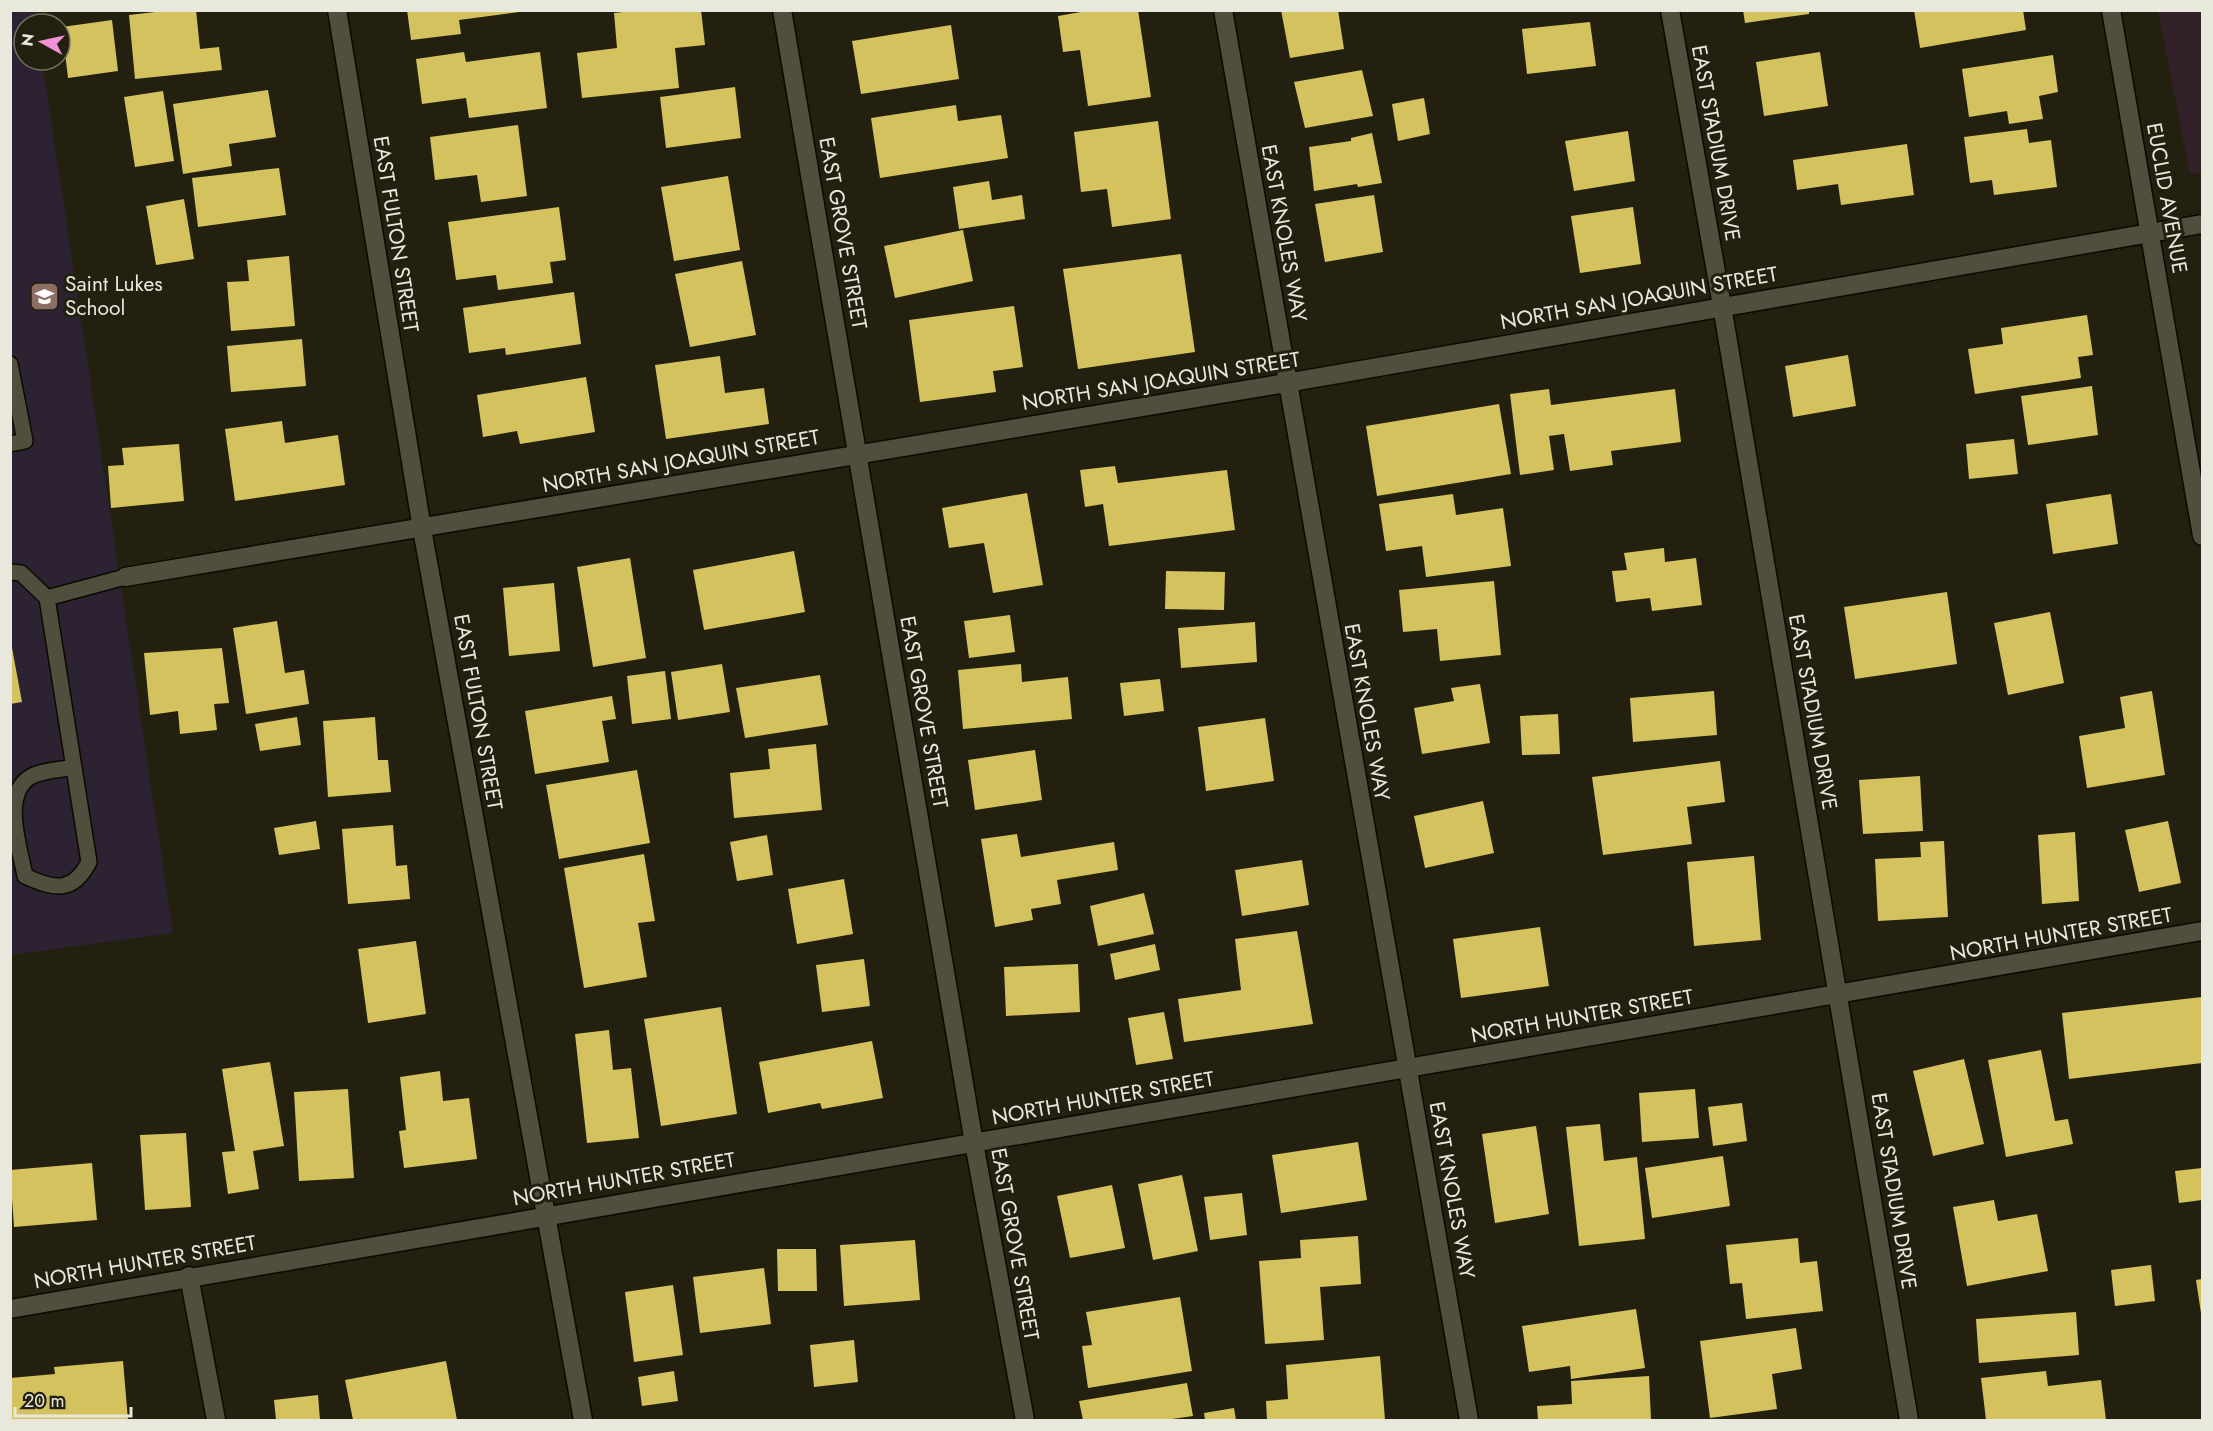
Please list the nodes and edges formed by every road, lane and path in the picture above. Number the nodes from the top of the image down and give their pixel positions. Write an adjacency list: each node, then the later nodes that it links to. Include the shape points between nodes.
1 (337, 10): 13 (street, EAST FULTON STREET)
2 (782, 10): 12 (street, EAST GROVE STREET)
3 (1223, 10): 10 (street, EAST KNOLES WAY)
4 (1670, 10): 8 (street, EAST STADIUM DRIVE)
5 (2111, 10): 7 (street, EUCLID AVENUE)
6 (2202, 224): 7 (street, NORTH SAN JOAQUIN STREET)
7 (2151, 233): 8 (street, NORTH SAN JOAQUIN STREET); 14 (street, EUCLID AVENUE)
8 (1722, 306): 10 (street, NORTH SAN JOAQUIN STREET); 20 (street, EAST STADIUM DRIVE)
9 (10, 364): 11 (lane, via 25,441)
10 (1286, 383): 12 (street, NORTH SAN JOAQUIN STREET); 21 (street, EAST KNOLES WAY)
11 (10, 444)
12 (858, 453): 13 (street, NORTH SAN JOAQUIN STREET); 22 (street, EAST GROVE STREET)
13 (422, 529): 16 (street, NORTH SAN JOAQUIN STREET); 23 (street, EAST FULTON STREET)
14 (2202, 536)
15 (10, 572): 17 (lane, via 21,573)
16 (125, 577): 17 (lane)
17 (47, 597): 18 (lane)
18 (73, 767): 18 (lane, via 89,862 81,878 66,886 45,886 25,876 12,807 19,786 32,776)
19 (2202, 931): 20 (street, NORTH HUNTER STREET)
20 (1838, 996): 21 (street, NORTH HUNTER STREET); 30 (street, EAST STADIUM DRIVE)
21 (1408, 1069): 22 (street, NORTH HUNTER STREET); 29 (street, EAST KNOLES WAY)
22 (974, 1143): 23 (street, NORTH HUNTER STREET); 28 (street, EAST GROVE STREET)
23 (548, 1215): 24 (street, NORTH HUNTER STREET); 27 (street, EAST FULTON STREET)
24 (189, 1276): 25 (street, NORTH HUNTER STREET); 26 (street)
25 (10, 1309)
26 (216, 1420)
27 (583, 1420)
28 (1025, 1420)
29 (1469, 1420)
30 (1909, 1420)

